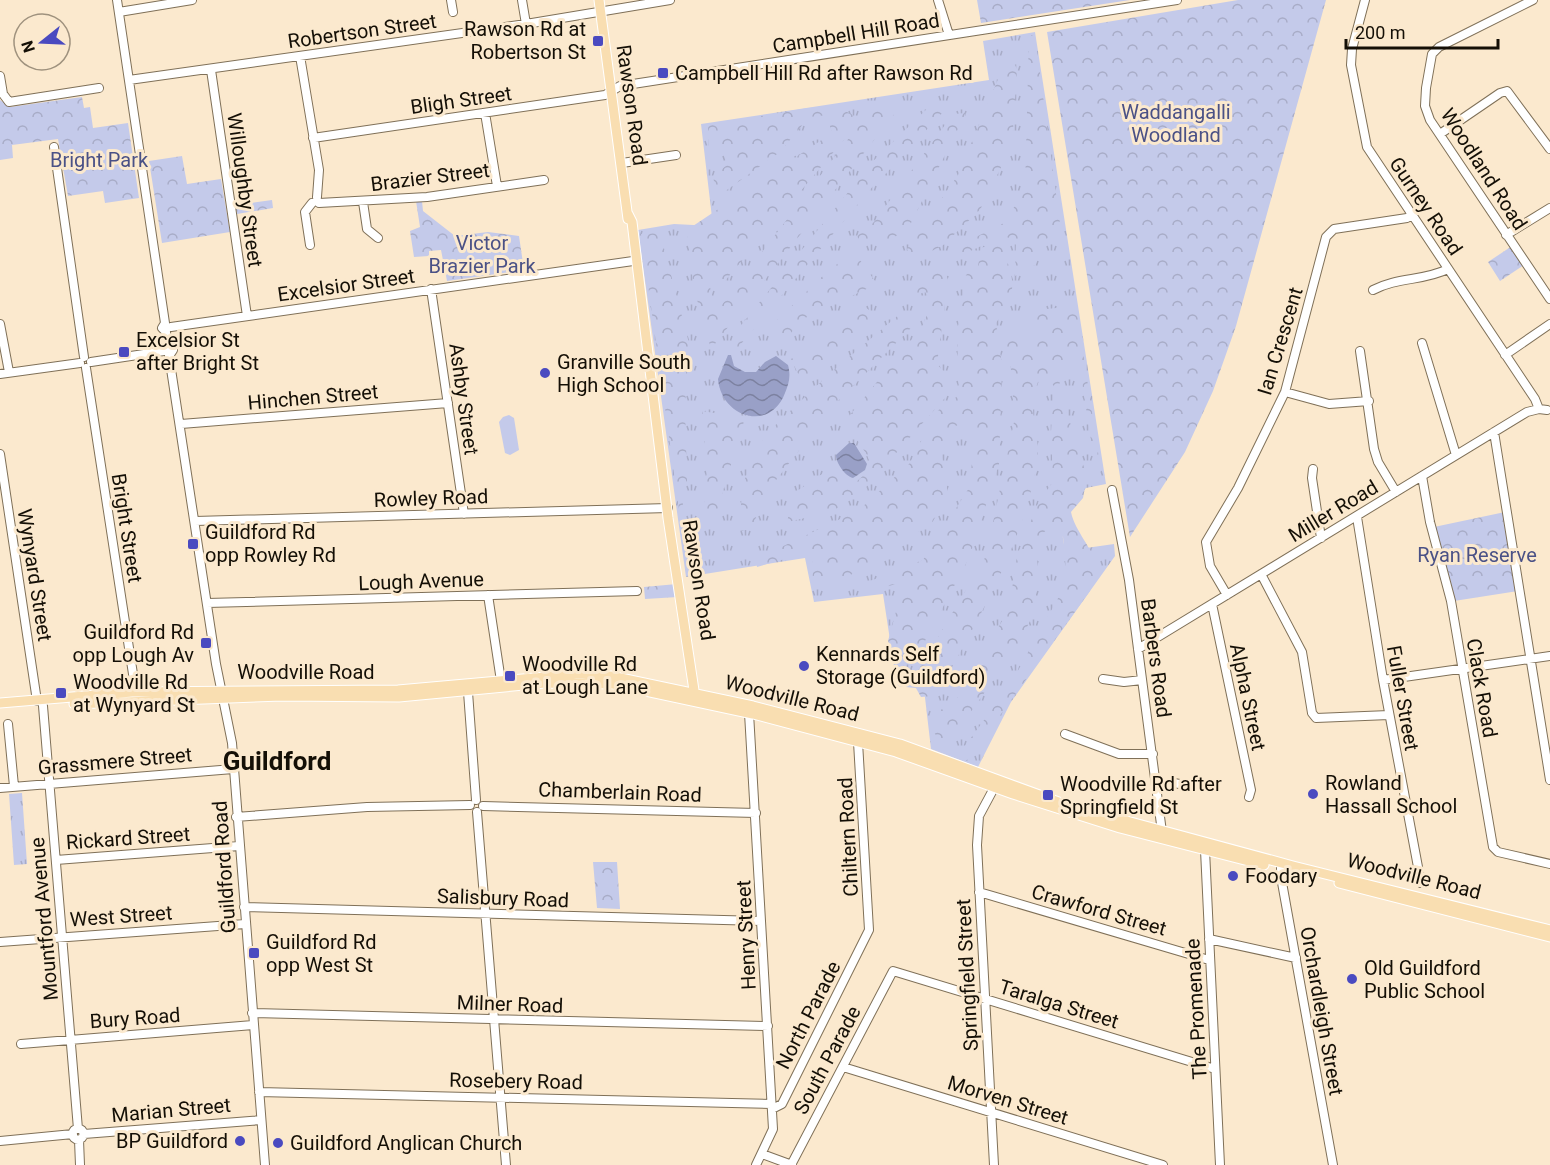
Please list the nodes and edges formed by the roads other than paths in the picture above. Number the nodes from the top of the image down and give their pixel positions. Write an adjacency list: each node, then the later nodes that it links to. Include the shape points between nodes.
1 (117, 0): 12 (street, Guildford Road)
2 (192, 0): 12 (street)
3 (451, 0): 13 (street)
4 (522, 0): 14 (street)
5 (599, 0): 11 (main road, Rawson Road)
6 (670, 0): 11 (street, Robertson Street)
7 (938, 0): 15 (street)
8 (1177, 0): 15 (street, Campbell Hill Road)
9 (1365, 0): 35 (street, Gurney Road, via 1351,56 1363,136)
10 (1533, 0): 23 (street, Woodland Road, via 1432,54 1425,106)
11 (600, 11): 14 (street, Robertson Street); 21 (main road, Rawson Road)
12 (119, 12): 19 (street, Guildford Road)
13 (453, 12)
14 (526, 24): 16 (street, Robertson Street)
15 (950, 35): 21 (street, Campbell Hill Road, via 618,86)
16 (300, 56): 17 (street, Robertson Street); 24 (street)
17 (211, 70): 19 (street, Robertson Street); 47 (street, Willoughby Street)
18 (0, 76): 20 (street, via 3,94 13,102)
19 (129, 80): 50 (street, Guildford Road)
20 (99, 88)
21 (613, 91): 22 (street, Bligh Street, via 603,96); 28 (main road, Rawson Road)
22 (485, 113): 24 (street, Bligh Street); 30 (street)
23 (1440, 134): 26 (street, via 1507,91); 37 (street, Woodland Road)
24 (313, 138): 31 (street, via 319,173)
25 (54, 147): 55 (street, Bright Street)
26 (1550, 149)
27 (676, 155): 28 (street)
28 (622, 163): 34 (main road, Rawson Road)
29 (544, 180): 30 (street, Brazier Street)
30 (497, 186): 32 (street, Brazier Street)
31 (316, 201): 32 (street, Brazier Street); 39 (street, via 305,212)
32 (363, 202): 38 (street, via 367,229)
33 (1550, 208): 37 (street)
34 (628, 214): 36 (main road, Rawson Road); 40 (main road, Rawson Road)
35 (1411, 215): 41 (street, Gurney Road); 57 (street, Ian Crescent, via 1329,233)
36 (634, 231): 40 (main road); 42 (main road, Rawson Road)
37 (1506, 235): 45 (street, Woodland Road)
38 (378, 238)
39 (310, 245)
40 (633, 261): 42 (main road); 43 (street, Excelsior Street); 46 (main road, Rawson Road)
41 (1448, 269): 44 (street, via 1432,277 1386,283); 54 (street, Gurney Road)
42 (641, 282): 46 (main road, Rawson Road)
43 (431, 289): 47 (street, Excelsior Street); 59 (street, Ashby Street)
44 (1373, 290)
45 (1550, 299)
46 (641, 301): 69 (main road, Rawson Road)
47 (247, 316): 50 (street, Excelsior Street)
48 (0, 324): 56 (street)
49 (1550, 324): 54 (street)
50 (168, 327): 52 (street, Guildford Road)
51 (1422, 344): 64 (street)
52 (167, 351): 55 (street); 61 (street, Guildford Road)
53 (1360, 351): 58 (street)
54 (1505, 355): 60 (street, Gurney Road)
55 (85, 363): 56 (street); 88 (street, Bright Street, via 135,687)
56 (4, 373)
57 (1285, 392): 58 (street, via 1329,404); 77 (street, Ian Crescent, via 1238,488 1206,542 1210,566)
58 (1369, 400): 68 (street, via 1378,462)
59 (448, 402): 61 (street, Hinchen Street); 70 (street, Ashby Street)
60 (1546, 411): 62 (street, Miller Road, via 1527,412)
61 (181, 424): 72 (street, Guildford Road)
62 (1494, 432): 64 (street, Miller Road); 82 (street)
63 (0, 454): 93 (street, Wynyard Street)
64 (1456, 455): 66 (street, Miller Road)
65 (1313, 469): 73 (street)
66 (1422, 476): 68 (street, Miller Road); 83 (street, Clack Road, via 1451,601)
67 (1112, 490): 80 (street, Barbers Road)
68 (1396, 492): 71 (street, Miller Road)
69 (668, 508): 70 (street, Rowley Road); 91 (main road, Rawson Road)
70 (464, 514): 72 (street, Rowley Road)
71 (1357, 517): 73 (street, Miller Road); 86 (street, Fuller Street)
72 (195, 521): 78 (street, Guildford Road)
73 (1321, 538): 74 (street, Miller Road)
74 (1261, 574): 77 (street, Miller Road); 96 (street, via 1302,652 1316,718)
75 (637, 591): 76 (street, Lough Avenue)
76 (488, 595): 78 (street, Lough Avenue); 87 (street)
77 (1227, 595): 79 (street, Miller Road)
78 (207, 603): 90 (street, Guildford Road)
79 (1212, 604): 80 (street, Miller Road); 110 (street, Alpha Street, via 1251,790)
80 (1138, 649): 85 (street, Barbers Road)
81 (1550, 656): 82 (street)
82 (1530, 658): 83 (street); 103 (street)
83 (1461, 668): 86 (street); 119 (street, Clack Road, via 1493,847 1498,852)
84 (1103, 679): 85 (street)
85 (1142, 680): 100 (street, Barbers Road)
86 (1383, 680): 96 (street, Fuller Street)
87 (501, 681): 90 (main road, Woodville Road, via 398,690); 91 (main road, Woodville Road, via 579,674 611,676)
88 (132, 692): 90 (main road, Woodville Road); 93 (main road, Woodville Road)
89 (468, 692): 90 (main road, Woodville Road, via 399,697); 91 (main road, Woodville Road, via 544,683 595,682); 111 (street)
90 (224, 694): 93 (main road, Woodville Road); 101 (street, Guildford Road)
91 (696, 698): 95 (main road, Woodville Road); 102 (main road, Woodville Road, via 900,744)
92 (0, 703): 93 (main road, Woodville Road)
93 (40, 703): 94 (main road, Woodville Road); 104 (street, Mountford Avenue)
94 (0, 709)
95 (749, 713): 99 (main road, Woodville Road); 113 (street, Henry Street)
96 (1389, 715): 121 (street, Fuller Street)
97 (8, 724): 107 (street)
98 (1065, 734): 100 (street, via 1119,754)
99 (858, 741): 102 (main road, Woodville Road); 127 (street, Chiltern Road)
100 (1153, 754): 108 (street, Barbers Road)
101 (233, 769): 104 (street, Grassmere Street); 114 (street, Guildford Road)
102 (965, 773): 105 (main road, Woodville Road)
103 (1550, 780)
104 (49, 783): 107 (street, Grassmere Street); 118 (street, Mountford Avenue)
105 (990, 783): 115 (main road, Woodville Road); 117 (main road, Woodville Road, via 1120,828); 122 (street, Springfield Street, via 978,823)
106 (1185, 784): 108 (street)
107 (14, 786): 109 (street, Grassmere Street)
108 (1158, 786): 115 (street, Barbers Road)
109 (0, 788)
110 (1249, 797)
111 (473, 802): 112 (street); 114 (street)
112 (480, 809): 113 (street, Chamberlain Road); 124 (street)
113 (756, 813): 125 (street, Henry Street)
114 (237, 817): 116 (street, Guildford Road)
115 (1162, 832): 120 (main road, Woodville Road)
116 (239, 846): 118 (street, Rickard Street); 123 (street, Guildford Road)
117 (1204, 850): 120 (main road, Woodville Road); 131 (street, The Promenade)
118 (56, 860): 129 (street, Mountford Avenue)
119 (1550, 864)
120 (1281, 866): 128 (main road, Woodville Road); 130 (main road, Woodville Road); 133 (street, Orchardleigh Street)
121 (1421, 883)
122 (979, 892): 134 (street, Crawford Street); 136 (street, Springfield Street)
123 (244, 907): 124 (street, Salisbury Road); 126 (street, Guildford Road)
124 (486, 914): 125 (street, Salisbury Road); 138 (street)
125 (761, 921): 140 (street, Henry Street)
126 (245, 924): 129 (street, West Street); 137 (street, Guildford Road)
127 (868, 930): 147 (street, North Parade, via 782,1104)
128 (1550, 930)
129 (62, 937): 132 (street, West Street); 141 (street, Mountford Avenue)
130 (1550, 937)
131 (1209, 939): 133 (street); 134 (street, The Promenade)
132 (0, 942)
133 (1296, 958): 161 (street, Orchardleigh Street)
134 (1209, 960): 144 (street, The Promenade)
135 (893, 970): 136 (street, Taralga Street); 143 (street, South Parade)
136 (986, 999): 144 (street, Taralga Street); 148 (street, Springfield Street)
137 (252, 1013): 138 (street, Milner Road); 139 (street, Guildford Road)
138 (494, 1020): 140 (street, Milner Road); 146 (street)
139 (253, 1025): 141 (street, Bury Road); 145 (street, Guildford Road)
140 (768, 1026): 147 (street, Henry Street)
141 (70, 1039): 142 (street, Bury Road); 150 (street, Mountford Avenue)
142 (21, 1044)
143 (843, 1067): 148 (street, Morven Street); 153 (street, South Parade)
144 (1215, 1069): 160 (street, The Promenade)
145 (259, 1092): 146 (street, Rosebery Road); 149 (street, Guildford Road)
146 (500, 1097): 147 (street, Rosebery Road); 156 (street)
147 (772, 1106): 152 (street, Henry Street, via 773,1129)
148 (991, 1113): 158 (street, Springfield Street); 159 (street, Morven Street)
149 (261, 1120): 150 (street, Marian Street); 155 (street, Guildford Road)
150 (78, 1134): 151 (street, Marian Street); 154 (street, Mountford Avenue)
151 (0, 1141)
152 (762, 1154): 153 (street); 157 (street, Henry Street)
153 (783, 1163)
154 (80, 1165)
155 (265, 1165)
156 (506, 1165)
157 (756, 1165)
158 (994, 1165)
159 (1163, 1165)
160 (1221, 1165)
161 (1333, 1165)

